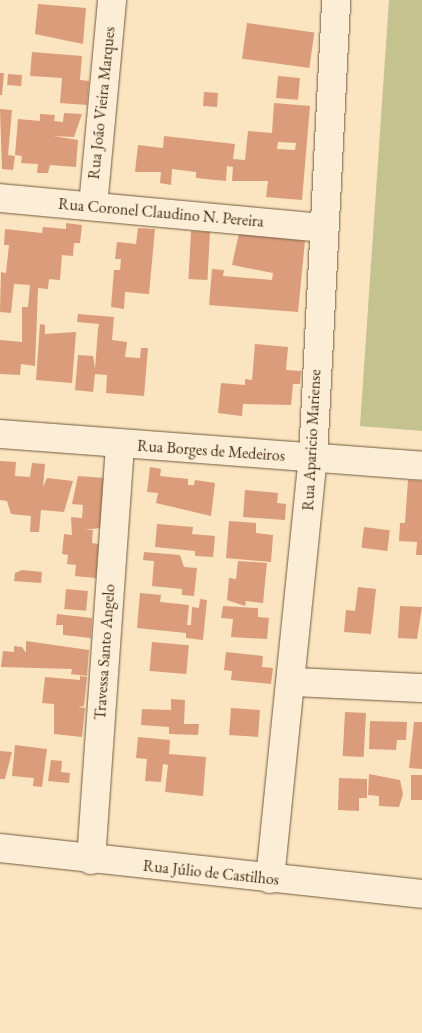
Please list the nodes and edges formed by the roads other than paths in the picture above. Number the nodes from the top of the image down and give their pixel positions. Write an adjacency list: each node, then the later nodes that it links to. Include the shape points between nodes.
1 (112, 0): 4 (street, Rua João Vieira Marques)
2 (336, 0): 5 (street, Rua Aparicio Mariense)
3 (0, 198): 4 (street, Rua Coronel Claudino N. Pereira)
4 (92, 206): 5 (street, Rua Coronel Claudino N. Pereira)
5 (322, 228): 8 (street, Rua Aparicio Mariense)
6 (0, 434): 7 (street, Rua Borges de Medeiros)
7 (120, 444): 8 (street, Rua Borges de Medeiros); 13 (street, Travessa Santo Angelo)
8 (313, 458): 9 (street, Rua Borges de Medeiros); 10 (street, Rua Aparicio Mariense)
9 (422, 466)
10 (293, 682): 11 (street); 14 (street, Rua Aparicio Mariense)
11 (422, 688)
12 (0, 848): 13 (street, Rua Júlio de Castilhos)
13 (91, 860): 14 (street, Rua Júlio de Castilhos)
14 (270, 879): 15 (street, Rua Júlio de Castilhos)
15 (422, 894)

